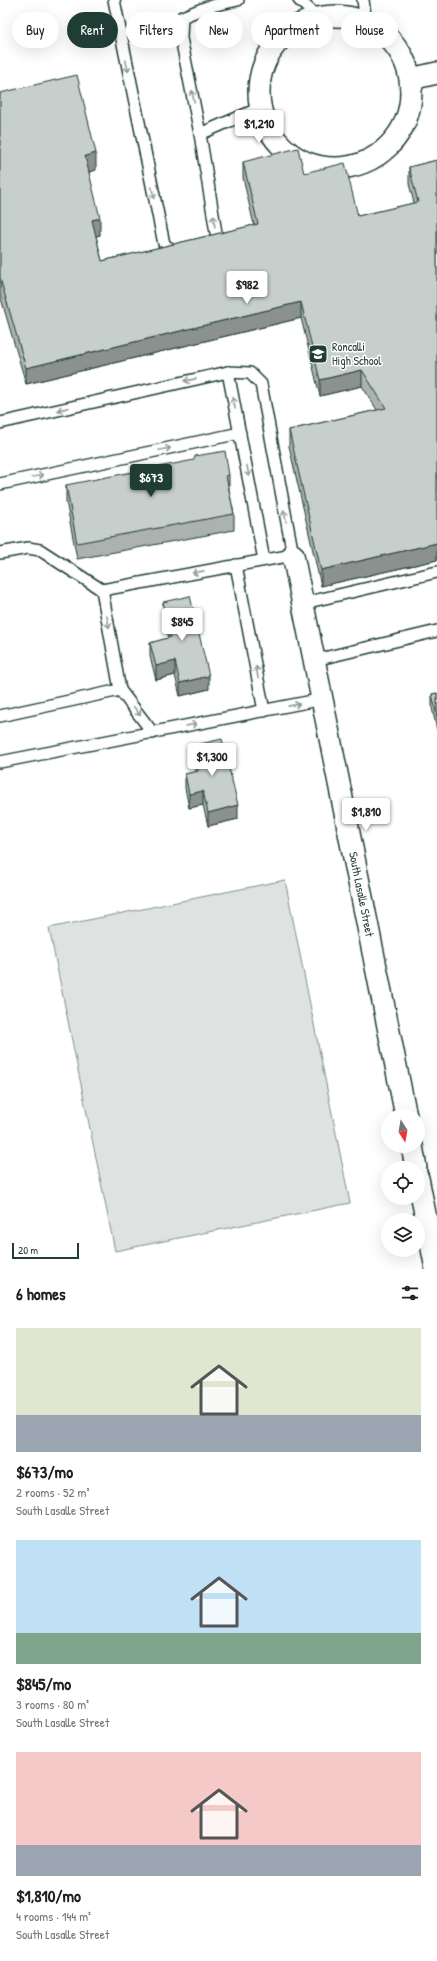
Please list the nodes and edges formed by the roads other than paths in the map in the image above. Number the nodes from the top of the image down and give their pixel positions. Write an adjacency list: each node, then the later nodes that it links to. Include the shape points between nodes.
1 (114, 0): 14 (lane, one-way to 14, via 164,244 175,253)
2 (238, 0): 12 (lane, one-way to 2, via 182,38 182,17 207,6)
3 (299, 0): 5 (lane)
4 (363, 0): 6 (lane)
5 (312, 12)
6 (365, 12)
7 (274, 48): 11 (street, via 265,61 259,84)
8 (396, 48): 10 (street, via 407,68)
9 (437, 73): 10 (street, via 415,78)
10 (411, 88): 11 (street, via 408,111 400,132 385,149 366,161 344,168 322,167 300,160 282,147 268,129)
11 (260, 108): 12 (lane)
12 (200, 134): 13 (lane, one-way to 12, via 217,239)
13 (204, 247)
14 (189, 250)
15 (228, 372): 16 (lane, one-way to 16); 17 (lane, one-way to 15); 20 (lane, one-way to 15, via 261,384 250,373)
16 (0, 423)
17 (240, 433): 18 (lane, one-way to 17); 21 (lane, one-way to 21)
18 (0, 484)
19 (0, 553): 24 (lane, via 28,548 40,550)
20 (293, 555): 21 (lane); 25 (street, South Lasalle Street)
21 (264, 560): 22 (lane)
22 (236, 565): 24 (lane, one-way to 24); 30 (lane, one-way to 22)
23 (437, 572): 25 (lane)
24 (102, 590): 28 (lane, one-way to 28)
25 (304, 603): 27 (street, South Lasalle Street)
26 (437, 631): 27 (lane)
27 (315, 660): 29 (street, South Lasalle Street)
28 (120, 690): 31 (lane); 32 (lane, one-way to 32)
29 (323, 699): 30 (lane, one-way to 29); 34 (street, South Lasalle Street)
30 (264, 711): 32 (lane, one-way to 30)
31 (0, 716)
32 (153, 732): 33 (lane)
33 (0, 762)
34 (405, 1109)
35 (423, 1205): 36 (street)
36 (436, 1269)

